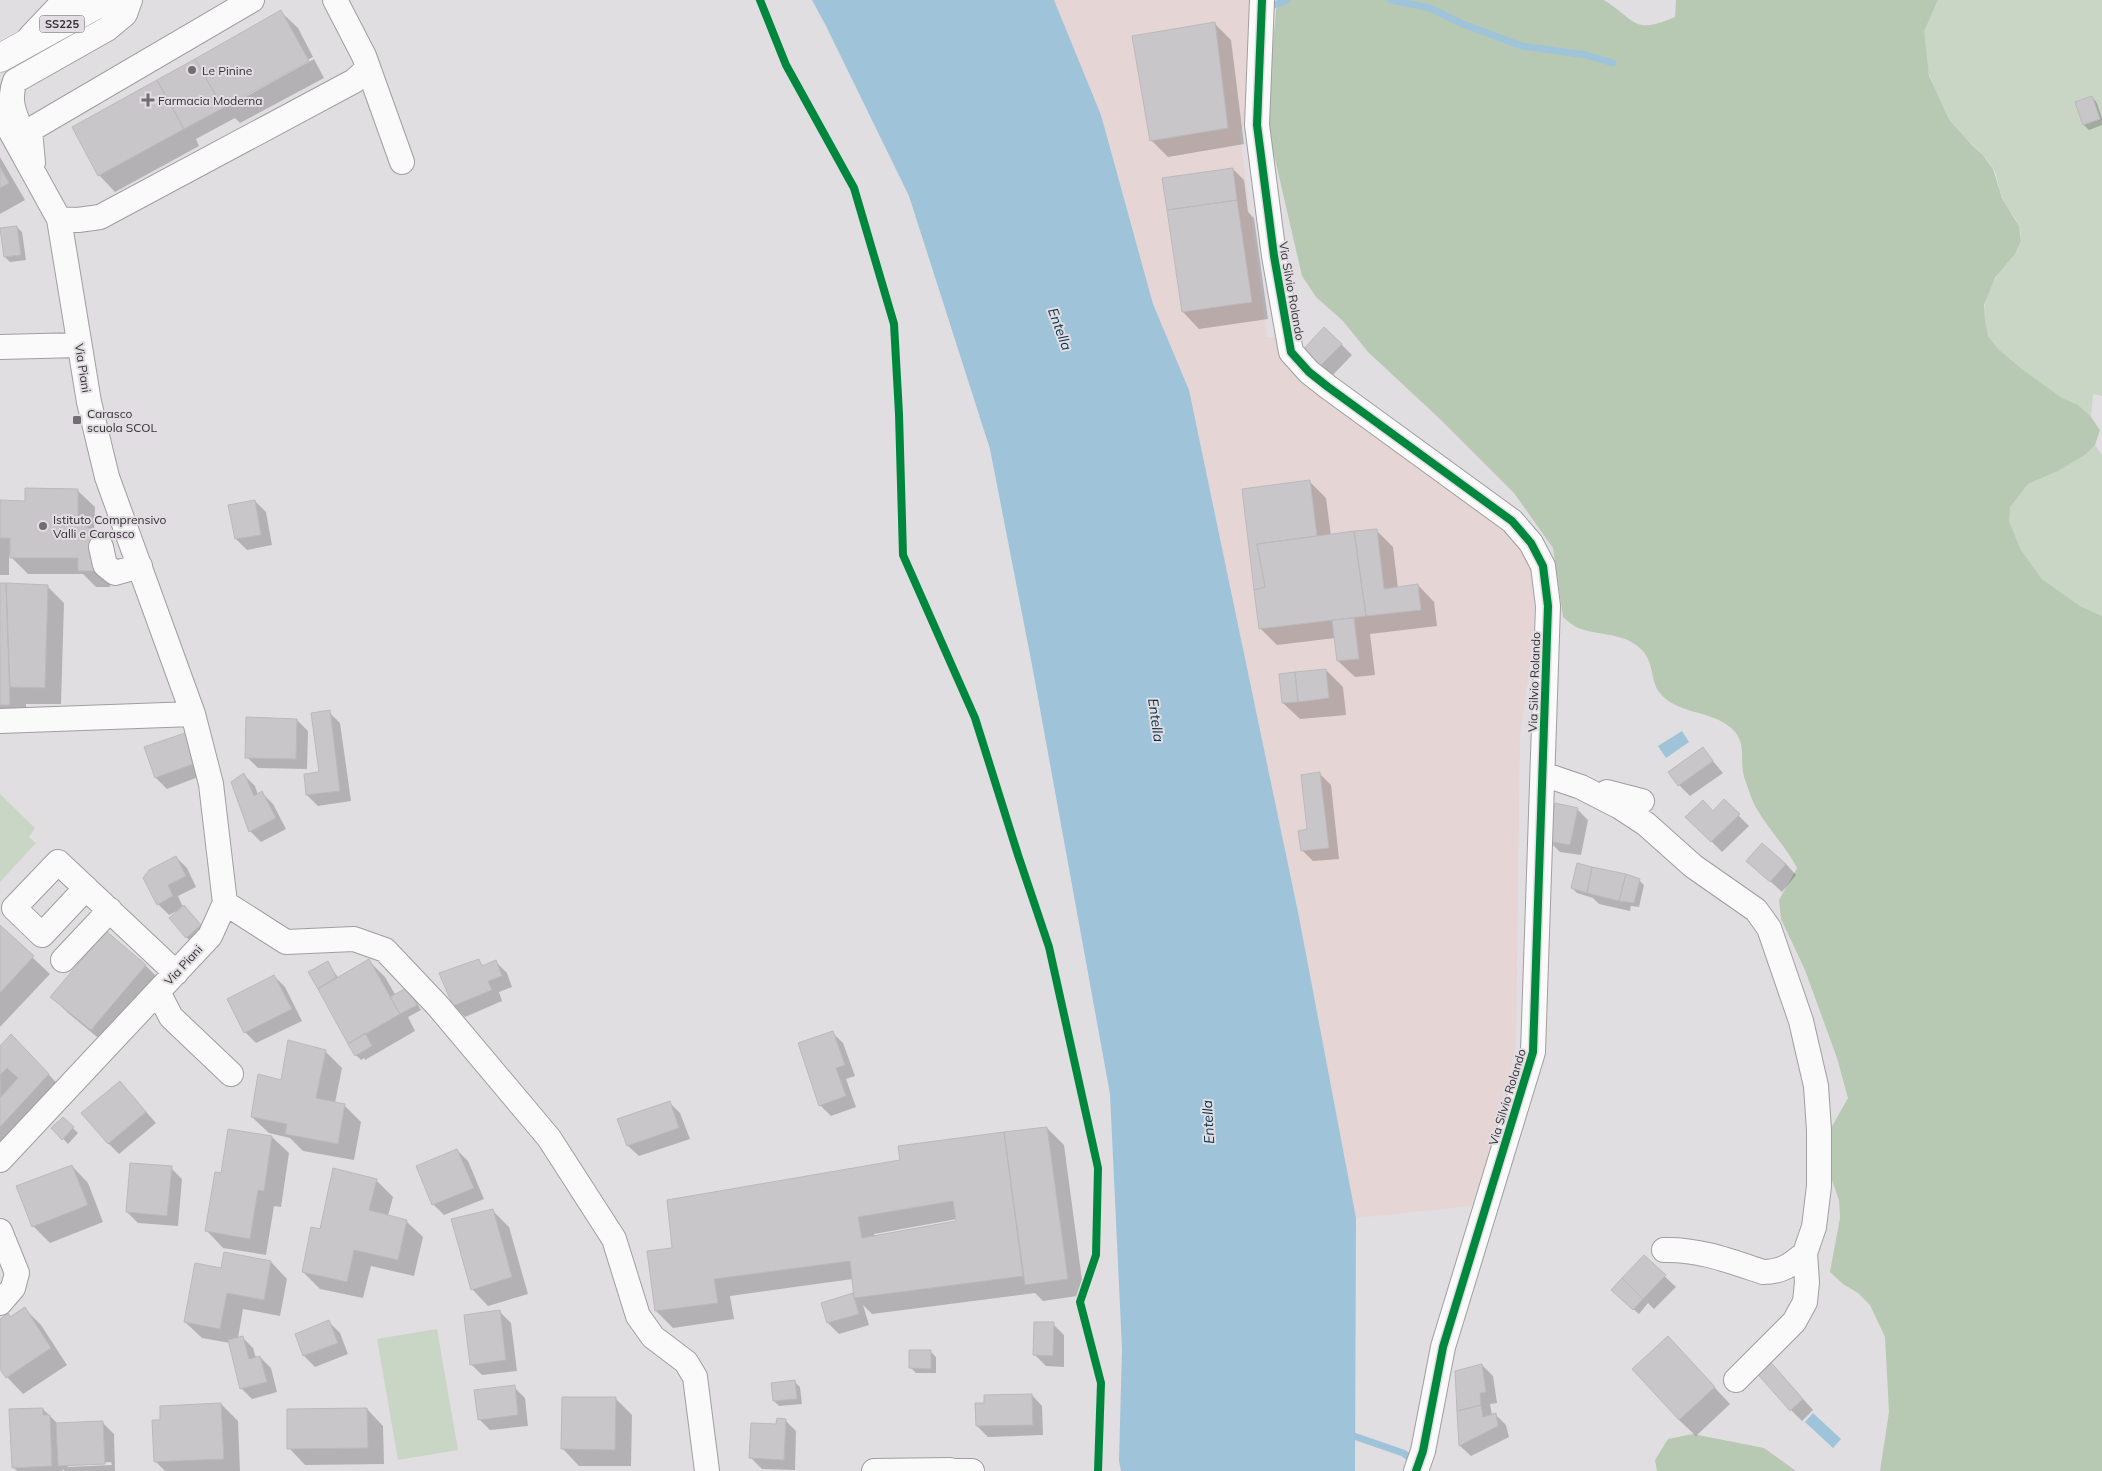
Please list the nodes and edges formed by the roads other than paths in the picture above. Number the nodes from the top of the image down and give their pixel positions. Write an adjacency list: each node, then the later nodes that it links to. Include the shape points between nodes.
1 (65, 0): 7 (street)
2 (105, 0): 7 (main road, SS225)
3 (130, 0): 11 (street, via 125,14 107,29 15,81 11,91 12,107)
4 (252, 0): 11 (street, via 30,130)
5 (335, 0): 8 (street, via 364,56)
6 (1262, 0): 19 (street, Via Silvio Rolando, via 1257,125 1274,256 1291,352 1309,372 1512,521 1531,543 1542,566 1548,606)
7 (10, 53)
8 (367, 69): 10 (street); 12 (street, via 354,81 100,216)
9 (0, 112): 11 (street, Via Piani)
10 (402, 162)
11 (34, 172): 12 (street, Via Piani)
12 (59, 220): 13 (street, Via Piani)
13 (80, 346): 14 (street); 16 (street, Via Piani, via 107,477)
14 (0, 347)
15 (102, 547): 16 (street, via 105,566 115,572)
16 (140, 566): 17 (street, Via Piani)
17 (193, 714): 18 (street); 23 (street, Via Piani, via 211,784)
18 (0, 721)
19 (1542, 774): 20 (street); 38 (street, Via Silvio Rolando, via 1533,1052 1443,1347 1423,1451)
20 (1581, 787): 21 (street); 32 (street, via 1646,824 1693,866 1756,910 1769,928 1801,1021 1816,1086 1819,1186 1814,1227)
21 (1642, 800)
22 (86, 888): 24 (street)
23 (225, 903): 26 (street, Via Piani, via 210,936); 36 (street, via 286,942 354,940 385,950 438,1006 549,1138 614,1239 638,1316 653,1337 686,1362 694,1377)
24 (110, 910): 25 (street); 26 (street)
25 (62, 960)
26 (176, 972): 27 (street, Via Piani)
27 (158, 992): 28 (street, via 170,1017); 29 (street, Via Piani)
28 (231, 1074)
29 (0, 1160)
30 (0, 1231): 33 (street, via 17,1273 13,1288)
31 (1664, 1250): 32 (street, via 1703,1252 1763,1272 1790,1267)
32 (1804, 1253): 34 (street, via 1805,1302 1794,1322)
33 (0, 1303)
34 (1736, 1380)
35 (958, 1470): 37 (street)
36 (707, 1471)
37 (874, 1471)
38 (1416, 1471)

